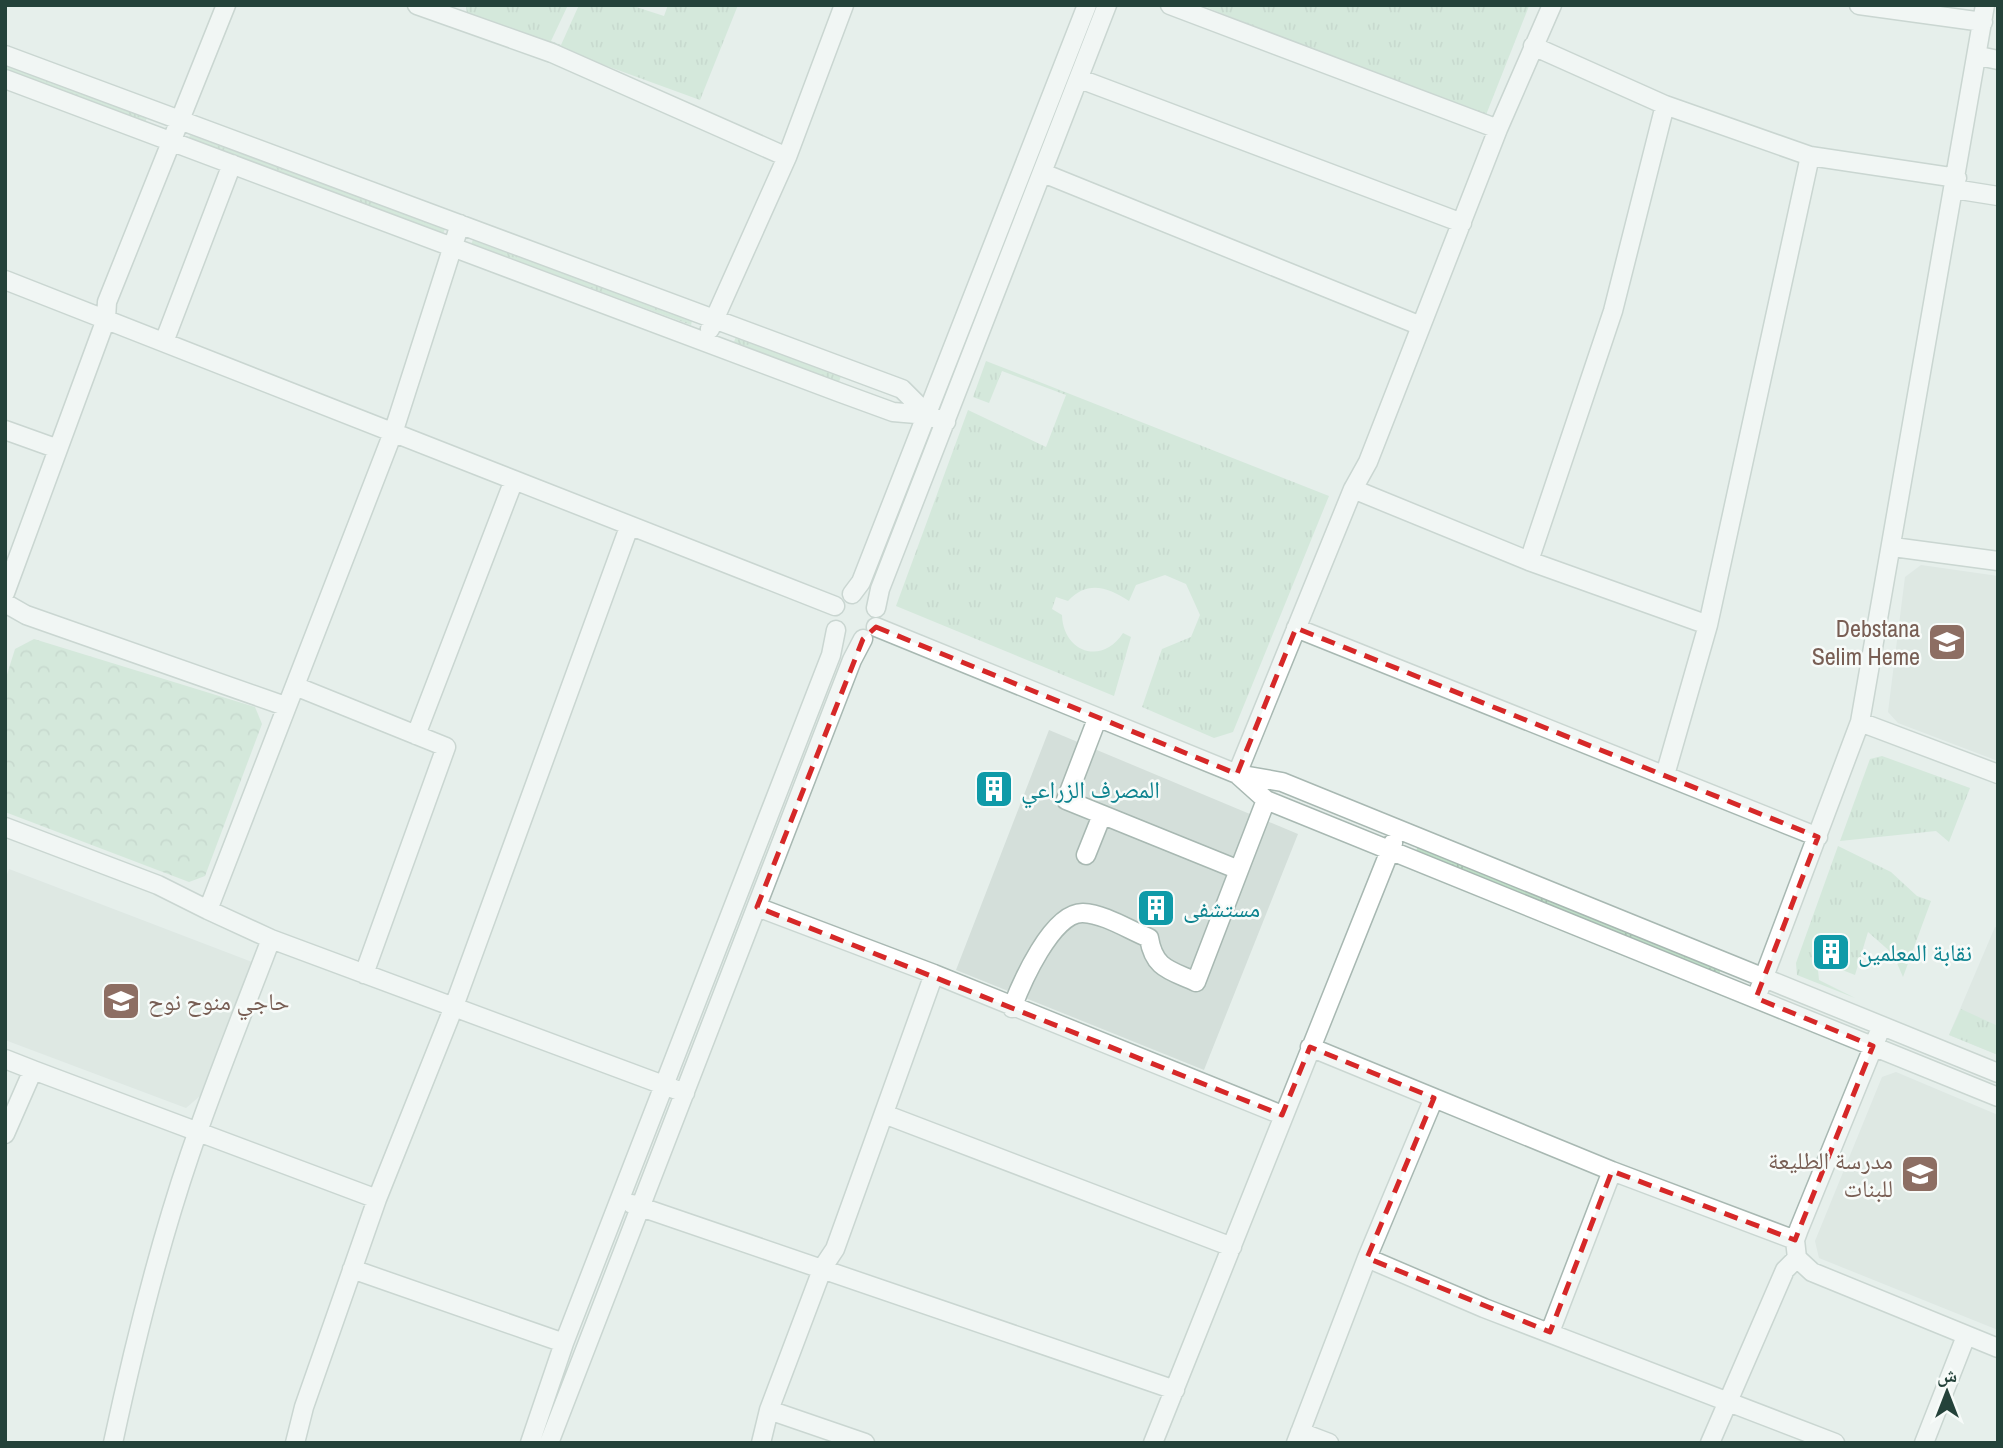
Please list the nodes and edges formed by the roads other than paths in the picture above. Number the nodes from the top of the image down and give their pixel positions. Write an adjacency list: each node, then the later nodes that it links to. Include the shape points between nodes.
1 (226, 5): 18 (street)
2 (417, 5): 9 (street)
3 (844, 5): 22 (street)
4 (1087, 5): 31 (street)
5 (1107, 5): 16 (street)
6 (1170, 5): 19 (street)
7 (1552, 5): 11 (street)
8 (1859, 5): 10 (street)
9 (446, 10): 22 (street)
10 (1984, 14): 13 (street)
11 (1533, 46): 17 (street); 19 (street)
12 (5, 55): 18 (street)
13 (1979, 56): 14 (street); 25 (street)
14 (1998, 60)
15 (5, 79): 20 (street)
16 (1080, 79): 24 (street); 27 (street)
17 (1665, 105): 21 (street); 48 (street, via 1613,311)
18 (178, 119): 20 (street); 28 (street)
19 (1498, 129): 27 (street)
20 (169, 140): 23 (street); 33 (street, via 107,302)
21 (1810, 156): 25 (street); 55 (street)
22 (787, 157): 32 (street)
23 (232, 164): 29 (street); 35 (street)
24 (1043, 173): 31 (street); 34 (street)
25 (1956, 183): 26 (street); 47 (street)
26 (1998, 196)
27 (1462, 223): 34 (street)
28 (460, 224): 29 (street); 32 (street)
29 (452, 247): 36 (street); 42 (street)
30 (5, 280): 33 (street)
31 (985, 294): 39 (street); 40 (street)
32 (715, 317): 36 (street); 37 (street)
33 (106, 320): 35 (street); 43 (street)
34 (1421, 326): 45 (street)
35 (164, 342): 42 (street)
36 (705, 343): 38 (street)
37 (850, 371): 38 (street); 39 (street, via 902,389)
38 (841, 393): 39 (street, via 893,412)
39 (928, 415): 40 (street); 51 (street, via 861,582)
40 (946, 422): 54 (street)
41 (5, 430): 43 (street)
42 (394, 430): 44 (street); 59 (street)
43 (58, 449): 50 (street)
44 (514, 480): 46 (street); 63 (street)
45 (1353, 489): 48 (street); 56 (street)
46 (629, 527): 53 (street); 83 (street)
47 (1893, 547): 49 (street); 62 (street)
48 (1529, 561): 55 (street)
49 (1998, 561)
50 (5, 593)
51 (852, 594): 53 (street); 54 (street, via 864,596)
52 (5, 603): 60 (street, via 26,615)
53 (835, 606): 57 (street)
54 (876, 608): 58 (street)
55 (1708, 625): 66 (street)
56 (1296, 628): 64 (street); 66 (street)
57 (836, 630): 58 (street, via 845,638); 90 (street, via 831,655)
58 (870, 633): 61 (street); 75 (street, via 852,660)
59 (295, 686): 60 (street); 63 (street)
60 (285, 706): 76 (street)
61 (1097, 719): 64 (street); 68 (street, via 1066,800)
62 (1860, 722): 65 (street); 71 (street)
63 (416, 736): 78 (street, via 446,747)
64 (1237, 774): 67 (street); 70 (street, via 1282,782)
65 (1998, 774)
66 (1665, 775): 71 (street)
67 (1266, 800): 72 (street); 74 (street)
68 (1102, 815): 73 (street); 74 (street)
69 (5, 827): 76 (street, via 158,885)
70 (1398, 829): 72 (street); 80 (street)
71 (1818, 837): 80 (street)
72 (1390, 851): 81 (street); 86 (street)
73 (1086, 855)
74 (1240, 870): 82 (street, via 1196,982 1160,966 1151,954 1149,938 1080,913 1067,919 1041,947)
75 (757, 907): 79 (street); 91 (street)
76 (208, 910): 77 (street)
77 (271, 939): 78 (street); 96 (street)
78 (365, 974): 83 (street)
79 (934, 974): 82 (street); 94 (street)
80 (1764, 978): 81 (street); 84 (street)
81 (1756, 998): 85 (street)
82 (1012, 1008): 95 (street)
83 (453, 1009): 90 (street); 99 (street)
84 (1882, 1026): 85 (street); 89 (street)
85 (1873, 1046): 92 (street); 102 (street)
86 (1310, 1047): 93 (street); 95 (street)
87 (5, 1059): 88 (street)
88 (33, 1070): 96 (street); 97 (street)
89 (1998, 1073)
90 (664, 1085): 91 (street); 100 (street)
91 (685, 1093): 101 (street)
92 (1998, 1097)
93 (1434, 1098): 98 (street); 104 (street)
94 (884, 1114): 103 (street); 106 (street, via 835,1249)
95 (1282, 1115): 103 (street)
96 (198, 1130): 99 (street); 116 (street, via 139,1323)
97 (5, 1134)
98 (1612, 1171): 102 (street); 108 (street)
99 (377, 1199): 107 (street)
100 (621, 1200): 101 (street); 110 (street)
101 (641, 1208): 106 (street); 119 (street)
102 (1795, 1240): 105 (street)
103 (1232, 1247): 112 (street)
104 (1367, 1258): 108 (street); 115 (street)
105 (1797, 1258): 109 (street, via 1812,1272); 113 (street, via 1785,1270)
106 (823, 1267): 112 (street); 114 (street)
107 (352, 1269): 110 (street); 117 (street)
108 (1550, 1332): 113 (street)
109 (1966, 1336): 111 (street); 126 (street)
110 (564, 1343): 118 (street)
111 (1998, 1348)
112 (1175, 1390): 122 (street)
113 (1726, 1400): 124 (street); 125 (street)
114 (769, 1410): 120 (street); 121 (street)
115 (1298, 1437): 123 (street)
116 (113, 1443)
117 (295, 1443)
118 (530, 1443)
119 (549, 1443)
120 (761, 1443)
121 (865, 1443)
122 (1153, 1443)
123 (1329, 1443)
124 (1710, 1443)
125 (1835, 1443)
126 (1924, 1443)

